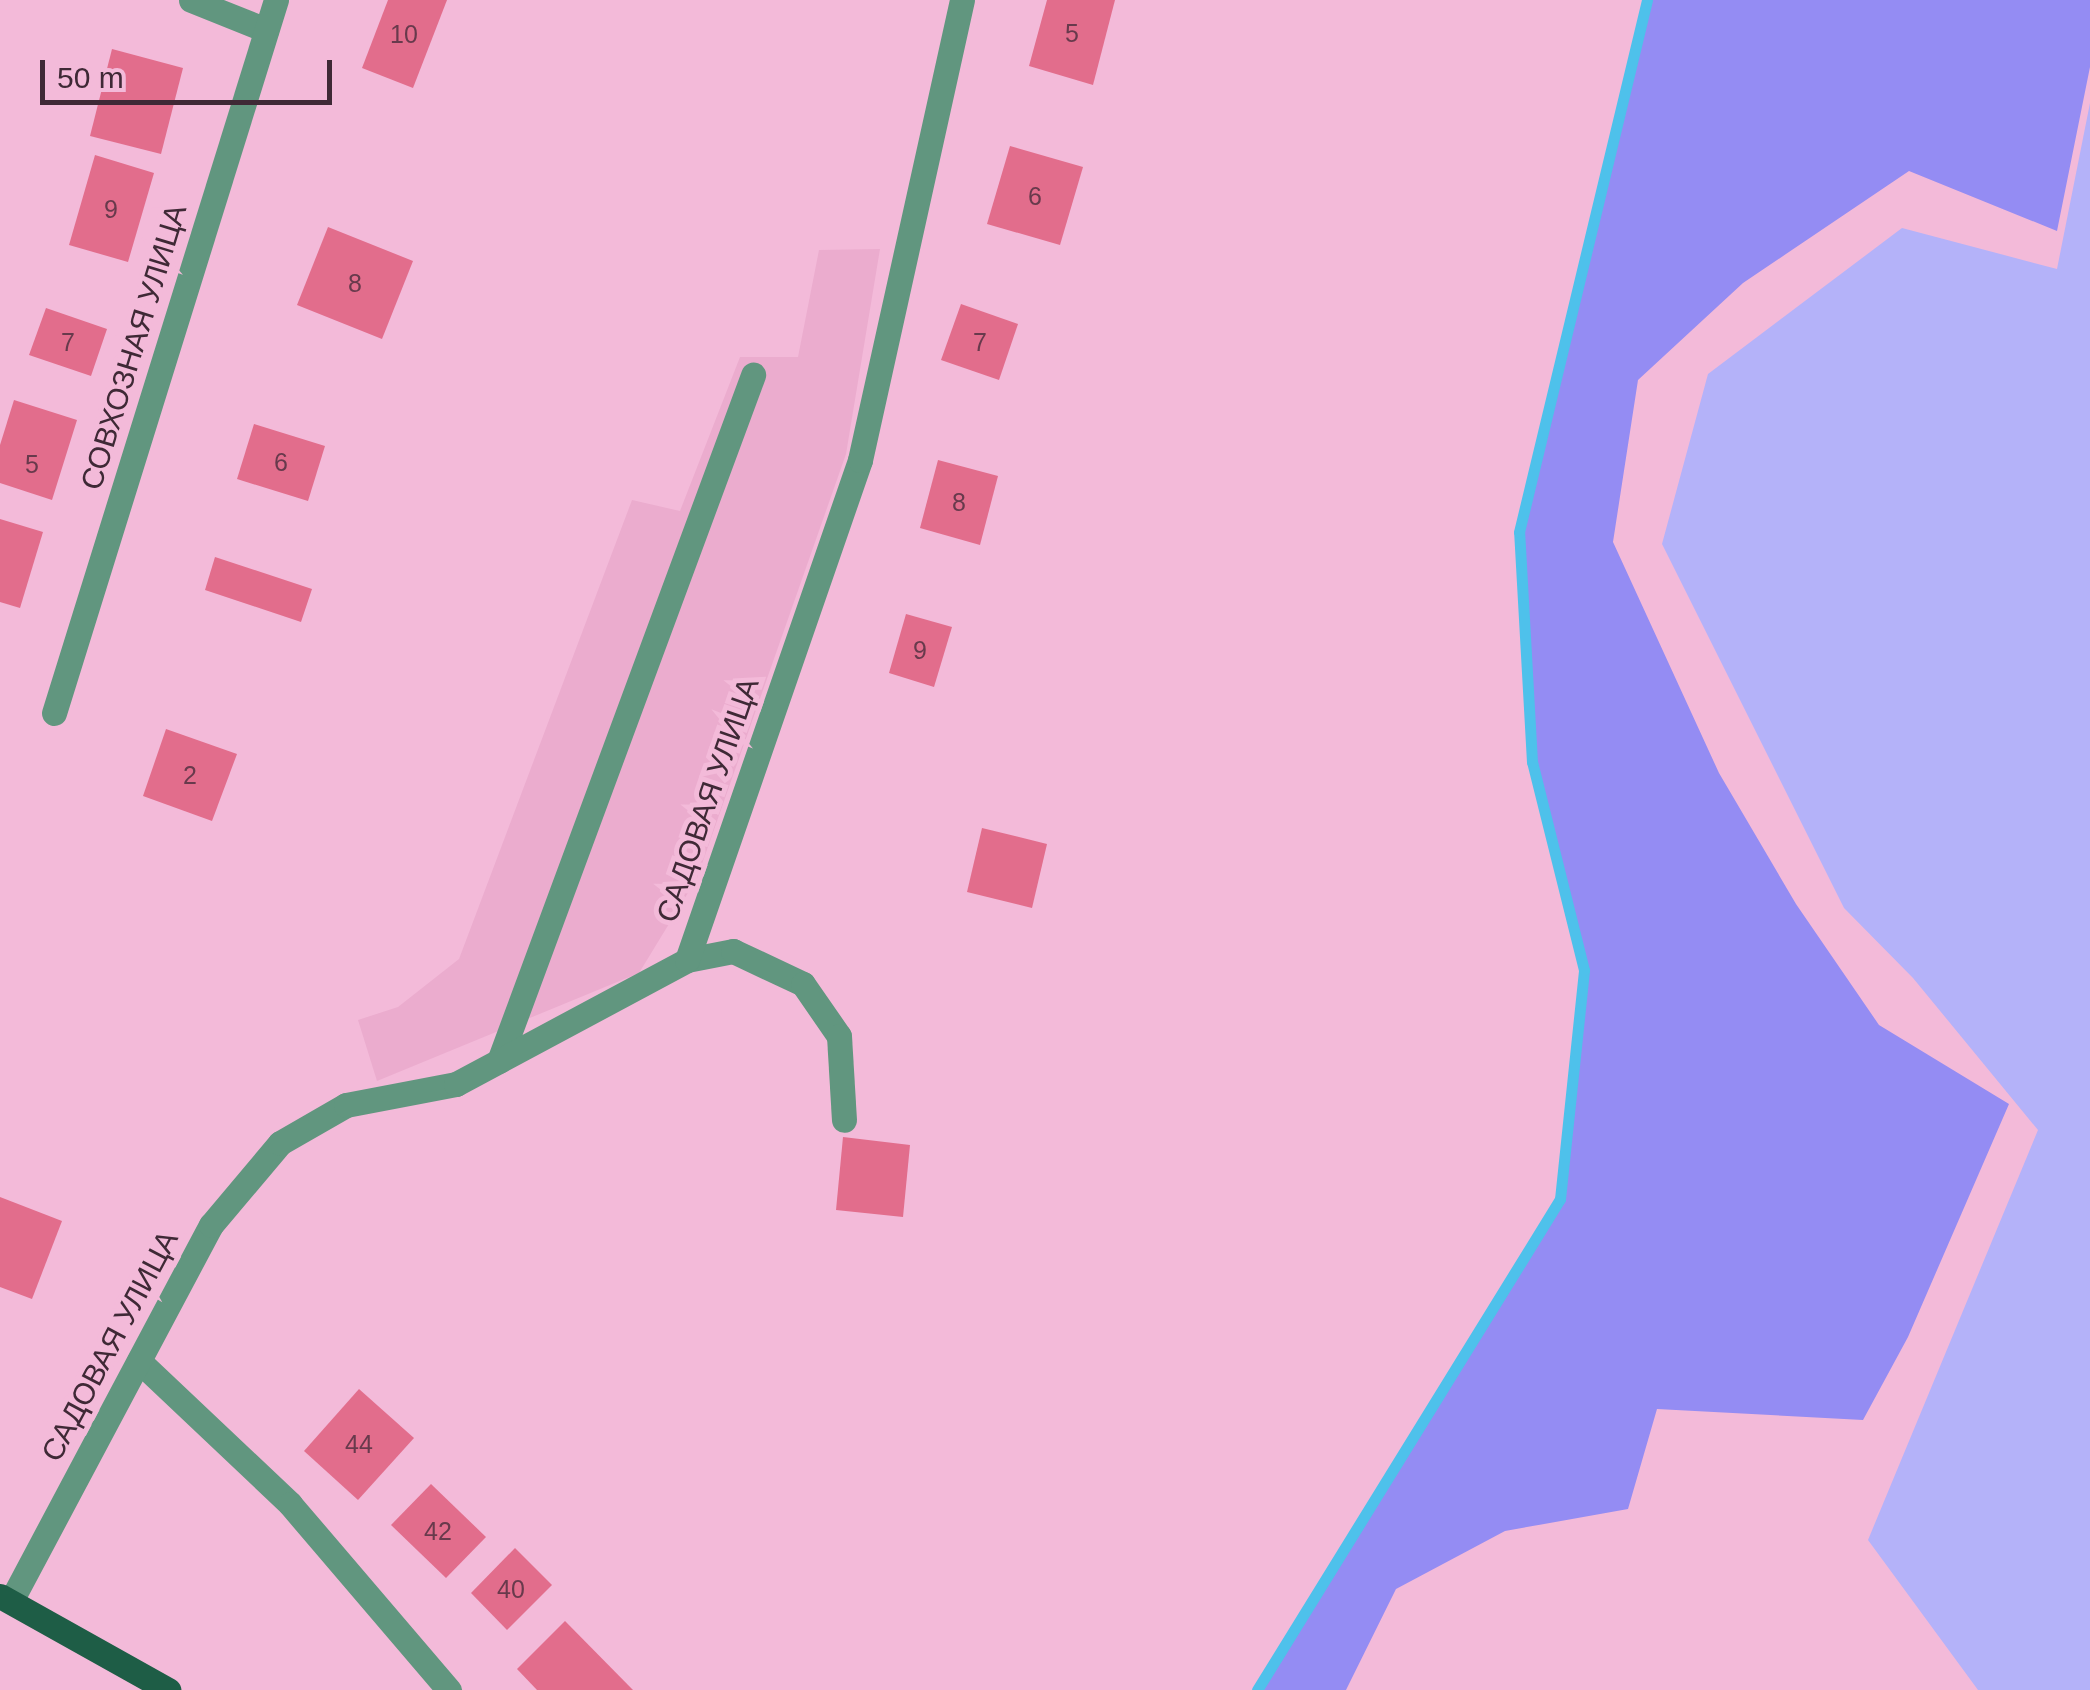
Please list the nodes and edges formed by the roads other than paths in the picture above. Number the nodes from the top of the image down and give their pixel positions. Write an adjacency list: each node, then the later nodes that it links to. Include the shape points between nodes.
1 (191, 0): 4 (street)
2 (276, 0): 4 (street, СОВХОЗНАЯ УЛИЦА)
3 (962, 0): 7 (street, САДОВАЯ УЛИЦА, via 860,460)
4 (266, 30): 6 (street, СОВХОЗНАЯ УЛИЦА)
5 (754, 374): 8 (street)
6 (54, 713)
7 (687, 960): 8 (street, САДОВАЯ УЛИЦА); 9 (street, via 733,950 803,984 839,1036)
8 (499, 1061): 10 (street, САДОВАЯ УЛИЦА, via 456,1084 346,1106 280,1143 211,1225)
9 (844, 1120)
10 (139, 1361): 11 (street, САДОВАЯ УЛИЦА); 13 (street, via 290,1504)
11 (6, 1599): 12 (main road)
12 (168, 1690)
13 (449, 1690)

